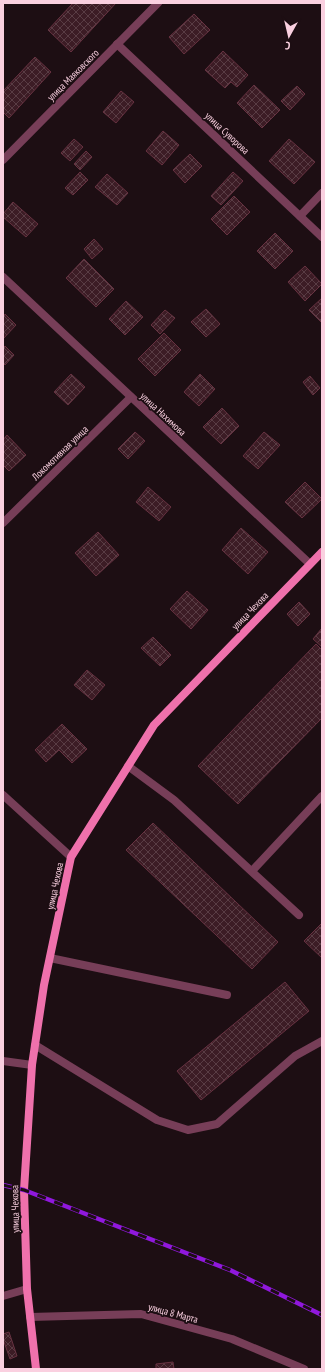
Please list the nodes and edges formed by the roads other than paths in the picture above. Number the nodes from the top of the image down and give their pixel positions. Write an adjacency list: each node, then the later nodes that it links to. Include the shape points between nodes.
1 (158, 3): 2 (street, улица Маяковского)
2 (117, 44): 3 (street, улица Маяковского); 5 (street, улица Суворова)
3 (3, 160)
4 (322, 193): 5 (street)
5 (300, 216): 6 (street, улица Суворова)
6 (322, 237)
7 (3, 277): 8 (street, улица Нахимова)
8 (131, 397): 9 (street, Локомотивная улица); 11 (street, улица Нахимова)
9 (3, 523)
10 (322, 552): 11 (street, улица Чехова)
11 (310, 564): 12 (street, улица Чехова, via 154,724)
12 (128, 766): 15 (street, улица Чехова); 16 (street, via 174,800)
13 (3, 795): 15 (street)
14 (322, 796): 16 (street)
15 (71, 857): 18 (street, улица Чехова)
16 (252, 871): 17 (street)
17 (299, 915)
18 (50, 958): 19 (street); 21 (street, улица Чехова)
19 (227, 995)
20 (322, 1041): 21 (street, via 295,1056 217,1124 188,1130 157,1120)
21 (35, 1046): 23 (street, улица Чехова)
22 (3, 1062): 23 (street)
23 (32, 1065): 24 (street, улица Чехова, via 24,1190)
24 (27, 1289): 25 (street); 26 (street, улица Чехова)
25 (3, 1296)
26 (30, 1318): 27 (street, улица Чехова); 28 (street, улица 8 Марта, via 140,1314 232,1339)
27 (36, 1369)
28 (304, 1369)

